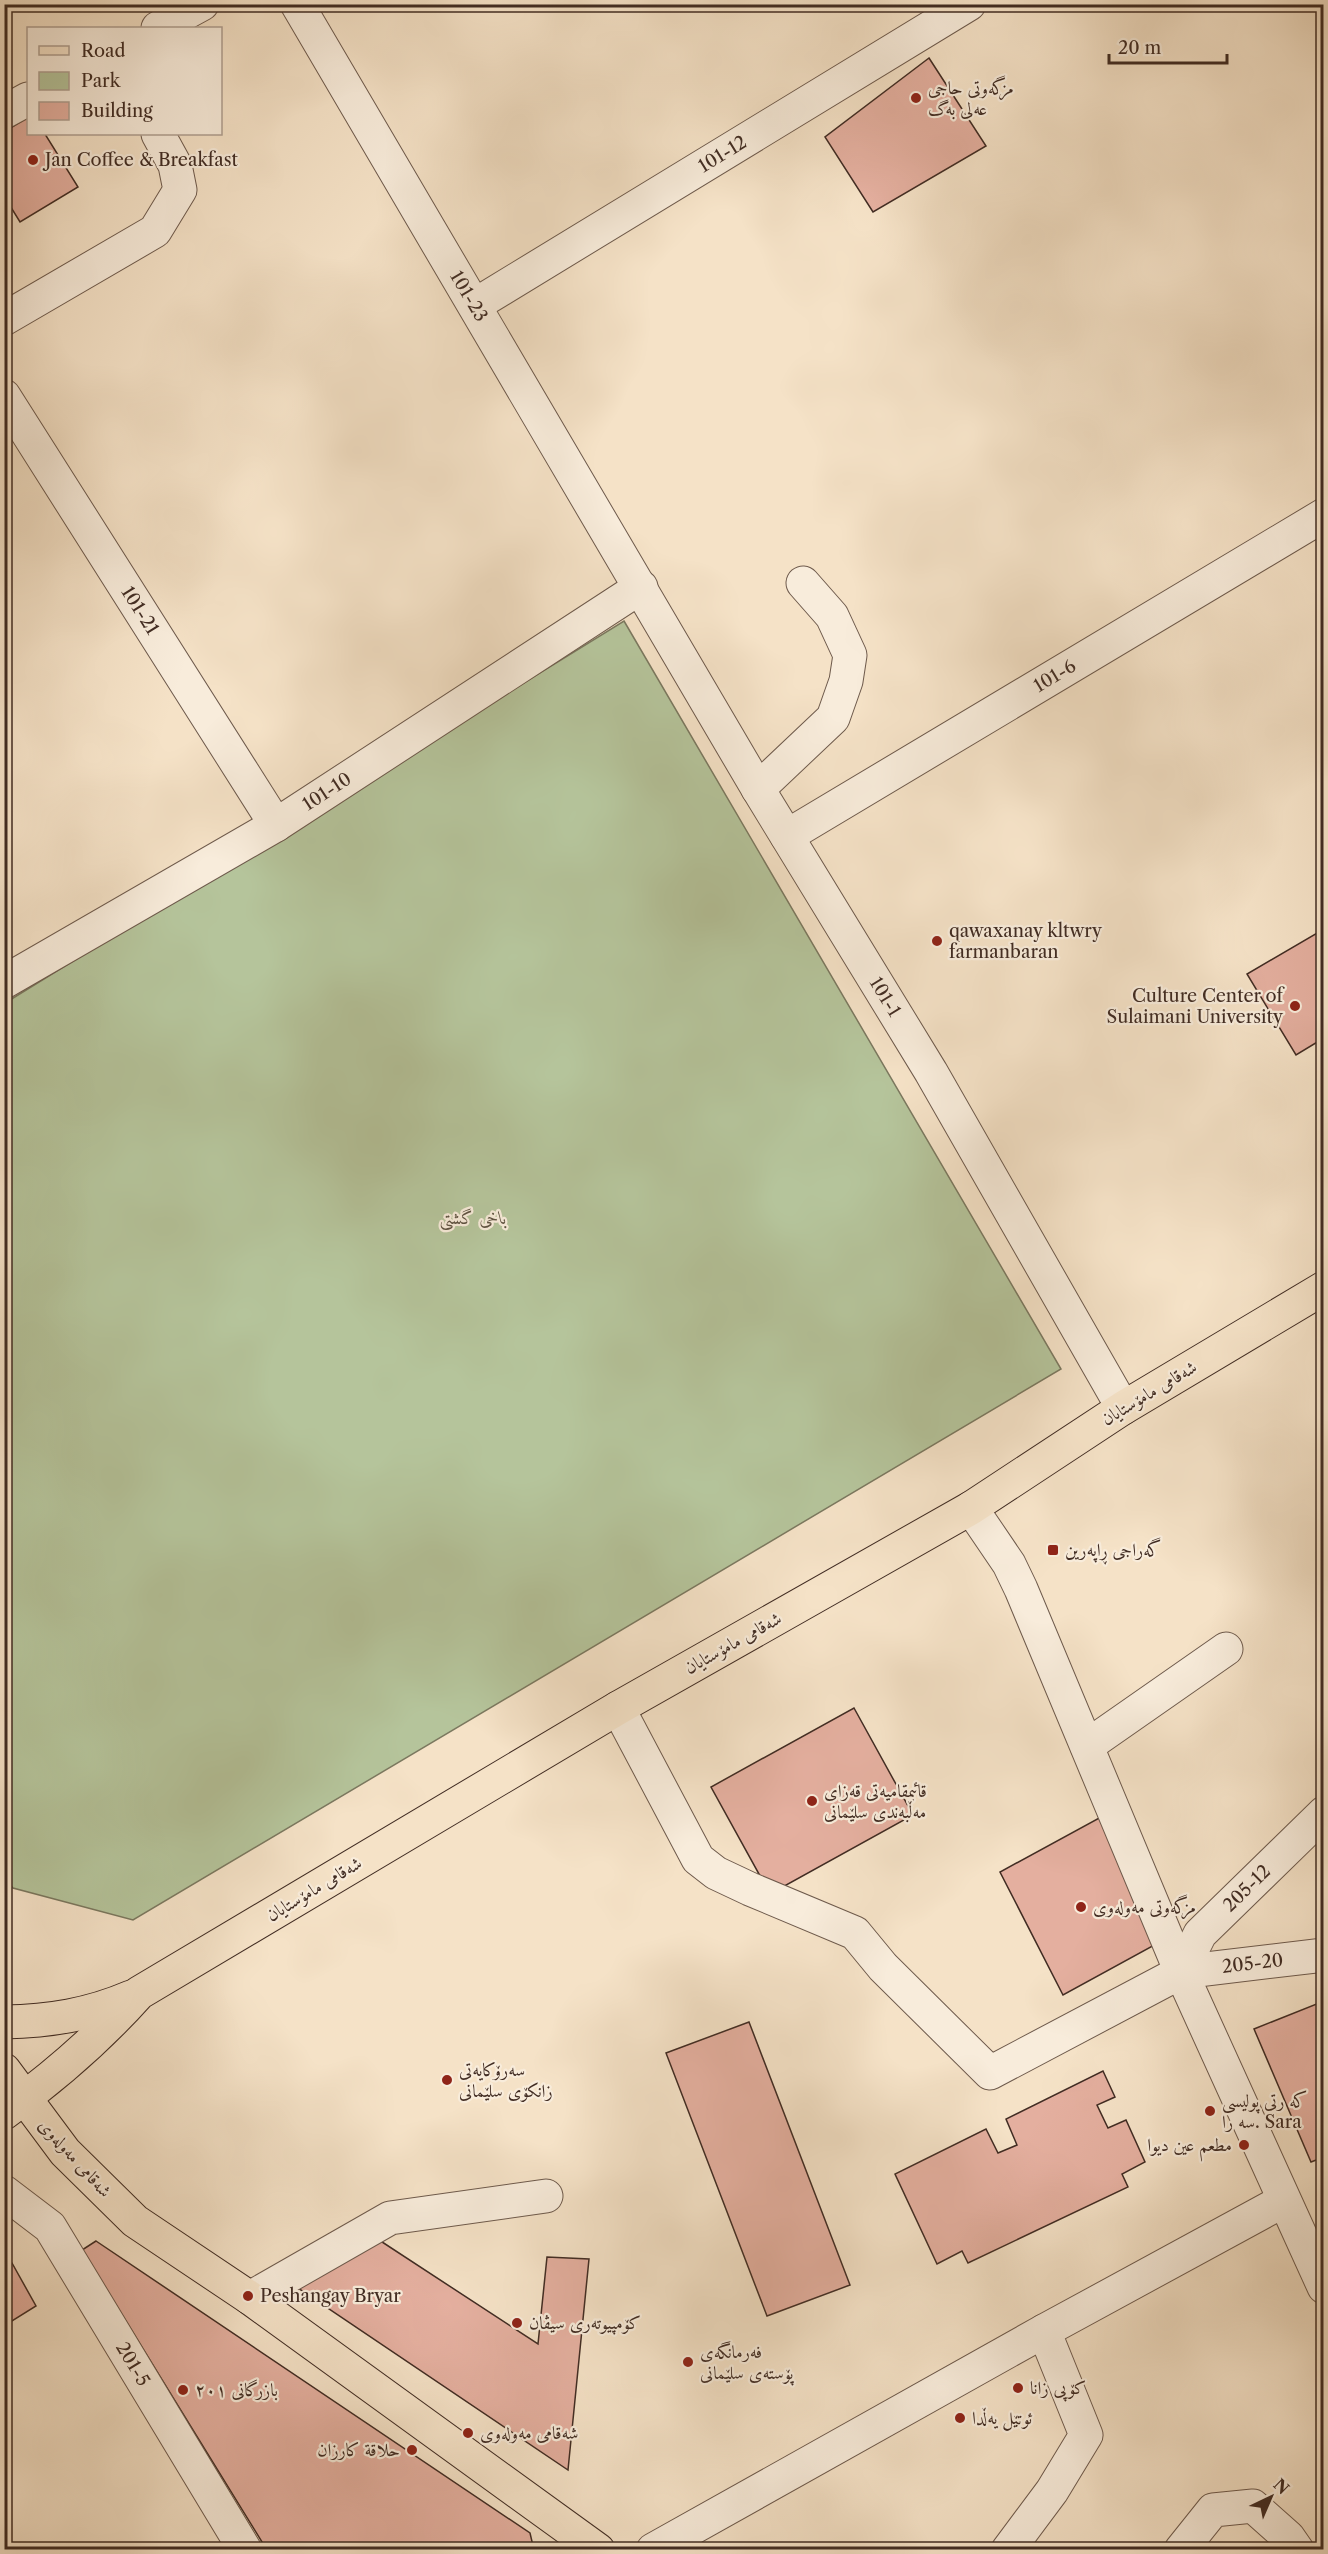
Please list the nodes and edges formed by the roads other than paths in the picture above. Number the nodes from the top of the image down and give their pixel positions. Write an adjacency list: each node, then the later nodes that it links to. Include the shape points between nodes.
1 (297, 4): 6 (street, 101-23)
2 (969, 4): 6 (street, 101-12)
3 (27, 100): 4 (street)
4 (4, 112)
5 (159, 135): 7 (street, via 175,165 180,190 155,231)
6 (475, 305): 11 (street, 101-23)
7 (4, 319)
8 (4, 396): 13 (street, 101-21)
9 (1323, 515): 14 (street, 101-6)
10 (803, 583): 12 (street, via 832,616 850,655 846,681 833,718)
11 (641, 587): 12 (street, 101-1); 13 (street, 101-10)
12 (758, 789): 14 (street, 101-1)
13 (276, 825): 15 (street, 101-10)
14 (787, 836): 17 (street, 101-1, via 931,1072)
15 (4, 982)
16 (1323, 1288): 17 (main road, شەقامی مامۆستایان)
17 (1123, 1408): 18 (main road, شەقامی مامۆستایان)
18 (971, 1508): 20 (main road, شەقامی مامۆستایان); 21 (street, via 1009,1564)
19 (1226, 1649): 21 (street)
20 (618, 1708): 24 (street, via 698,1859 716,1873 855,1934 990,2073); 25 (main road, شەقامی مامۆستایان)
21 (1087, 1746): 24 (street)
22 (1323, 1813): 24 (street, 205-12, via 1200,1934)
23 (1323, 1954): 24 (street, 205-20)
24 (1181, 1972): 31 (street)
25 (139, 1993): 26 (main road, شەقامی مامۆستایان, via 74,2017); 28 (main road, شەقامی مامۆستایان, via 86,2049)
26 (4, 2022)
27 (4, 2070): 28 (main road, شەقامی مەولەوی)
28 (15, 2105): 33 (main road, شەقامی مەولەوی, via 135,2221)
29 (4, 2192): 35 (street, 201-5, via 50,2227)
30 (546, 2196): 33 (street, via 390,2218)
31 (1283, 2201): 32 (street); 34 (street)
32 (1323, 2287)
33 (250, 2298): 36 (main road, شەقامی مەولەوی)
34 (1044, 2331): 37 (street); 38 (street, via 1086,2435 1052,2491)
35 (245, 2550)
36 (598, 2550)
37 (653, 2550)
38 (1008, 2550)
39 (1181, 2550): 40 (street, via 1214,2510 1253,2506 1288,2536)
40 (1297, 2550)

